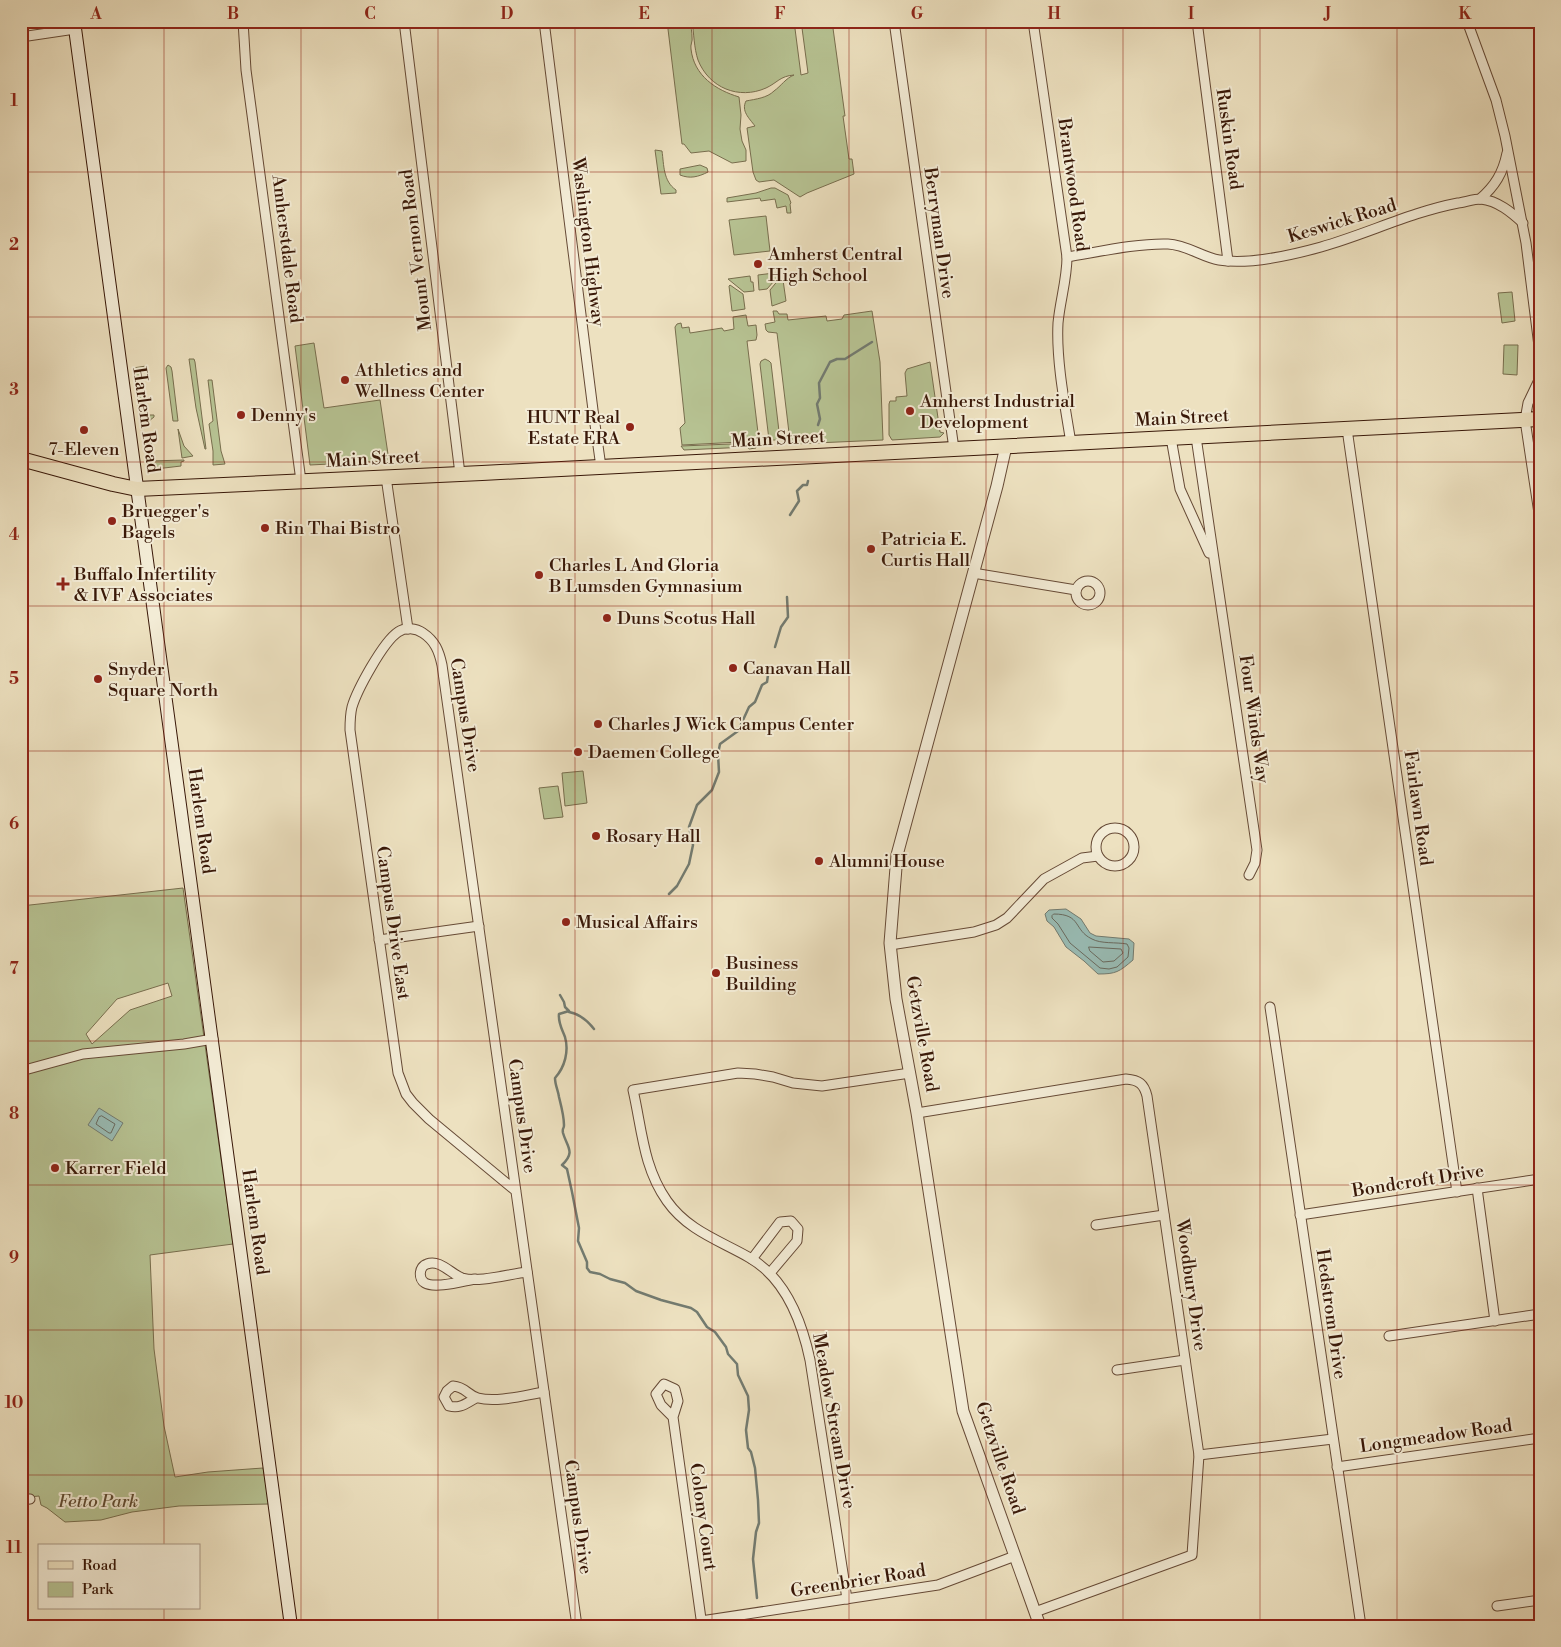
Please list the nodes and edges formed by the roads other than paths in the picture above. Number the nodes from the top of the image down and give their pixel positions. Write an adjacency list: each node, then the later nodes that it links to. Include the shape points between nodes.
1 (243, 21): 29 (street, Amherstdale Road, via 246,70)
2 (404, 21): 27 (street, Mount Vernon Road)
3 (544, 21): 26 (street, Washington Highway)
4 (894, 21): 24 (street, Berryman Drive)
5 (1033, 21): 13 (street, Brantwood Road)
6 (1197, 21): 14 (street, Ruskin Road)
7 (1467, 21): 10 (street, via 1496,100)
8 (75, 25): 9 (street); 30 (main road, Harlem Road)
9 (21, 37)
10 (1508, 149): 11 (street, via 1499,177); 12 (street)
11 (1480, 199): 12 (street, Keswick Road, via 1504,207); 14 (street, Keswick Road, via 1446,205 1296,254)
12 (1523, 223): 15 (street)
13 (1067, 257): 14 (street, Keswick Road, via 1169,244); 22 (street, Brantwood Road, via 1058,324)
14 (1228, 261)
15 (1540, 354)
16 (1540, 378): 18 (street, via 1528,403)
17 (1540, 419): 18 (main road, Main Street)
18 (1525, 420): 19 (main road, Main Street); 31 (street)
19 (1347, 429): 20 (main road, Main Street); 49 (street, Fairlawn Road)
20 (1196, 436): 21 (main road, Main Street); 32 (street, Four Winds Way)
21 (1171, 438): 22 (main road, Main Street); 32 (street, Four Winds Way, via 1180,489)
22 (1071, 443): 23 (main road, Main Street)
23 (1006, 446): 24 (main road, Main Street); 33 (street, Getzville Road)
24 (954, 449): 26 (main road, Main Street)
25 (21, 459): 30 (main road, Main Street)
26 (601, 467): 27 (main road, Main Street)
27 (460, 474): 28 (main road, Main Street)
28 (386, 478): 29 (main road, Main Street); 35 (street)
29 (301, 481): 30 (main road, Main Street)
30 (137, 489): 42 (main road, Harlem Road)
31 (1540, 520)
32 (1215, 567): 37 (street, Four Winds Way, via 1257,850)
33 (973, 573): 34 (street); 40 (street, Getzville Road, via 897,855)
34 (1076, 590)
35 (408, 629): 38 (street, Campus Drive, via 432,640 440,656); 39 (street, Campus Drive East, via 397,632 381,652 354,700 350,718)
36 (1098, 856): 36 (street, via 1107,865 1120,866 1131,859 1134,841 1120,828 1108,829 1096,843); 40 (street, via 1082,858 1044,880 996,925 974,932)
37 (1249, 875)
38 (479, 926): 39 (street); 48 (street, Campus Drive)
39 (379, 940): 48 (street, Campus Drive East, via 396,1064 406,1094 429,1119)
40 (890, 945): 44 (street, Getzville Road)
41 (1270, 1007): 51 (street, Hedstrom Drive)
42 (213, 1039): 43 (street, via 83,1054); 75 (main road, Harlem Road)
43 (21, 1071)
44 (910, 1073): 45 (street, Getzville Road); 53 (street, Meadow Stream Drive, via 822,1086 738,1073 633,1090 646,1160 666,1200 702,1234)
45 (917, 1113): 50 (street, Woodbury Drive, via 1135,1080 1144,1087 1147,1096); 69 (street, Getzville Road, via 963,1411)
46 (1540, 1179): 47 (street, Bondcroft Drive)
47 (1477, 1188): 49 (street, Bondcroft Drive); 58 (street)
48 (516, 1191): 54 (street, Campus Drive)
49 (1457, 1192): 51 (street, Bondcroft Drive)
50 (1164, 1215): 52 (street); 60 (street, Woodbury Drive)
51 (1300, 1215): 66 (street, Hedstrom Drive)
52 (1096, 1225)
53 (752, 1259): 55 (street, Meadow Stream Drive); 55 (street, via 780,1222 791,1221 798,1228 797,1241)
54 (527, 1272): 56 (street); 62 (street, Campus Drive)
55 (770, 1273): 70 (street, Meadow Stream Drive, via 794,1309 806,1341)
56 (475, 1280): 56 (street, via 433,1263 420,1270 422,1280 433,1285)
57 (1540, 1314): 58 (street)
58 (1495, 1321): 59 (street)
59 (1389, 1336)
60 (1185, 1360): 61 (street); 67 (street, Woodbury Drive)
61 (1117, 1370)
62 (544, 1392): 63 (street, via 494,1400); 76 (street, Campus Drive)
63 (476, 1398)
64 (673, 1417): 74 (street, Colony Court)
65 (1540, 1438): 68 (street, Longmeadow Road)
66 (1333, 1439): 67 (street, Longmeadow Road); 68 (street, Hedstrom Drive)
67 (1199, 1455): 73 (street, Woodbury Drive, via 1192,1555)
68 (1337, 1467): 78 (street, Hedstrom Drive)
69 (1015, 1556): 70 (street, Greenbrier Road, via 938,1585); 73 (street, Getzville Road)
70 (847, 1599): 74 (street, Greenbrier Road)
71 (1540, 1600): 72 (street)
72 (1498, 1606)
73 (1035, 1612): 77 (street, Getzville Road)
74 (702, 1623)
75 (291, 1626)
76 (577, 1626)
77 (1040, 1626)
78 (1360, 1626)

